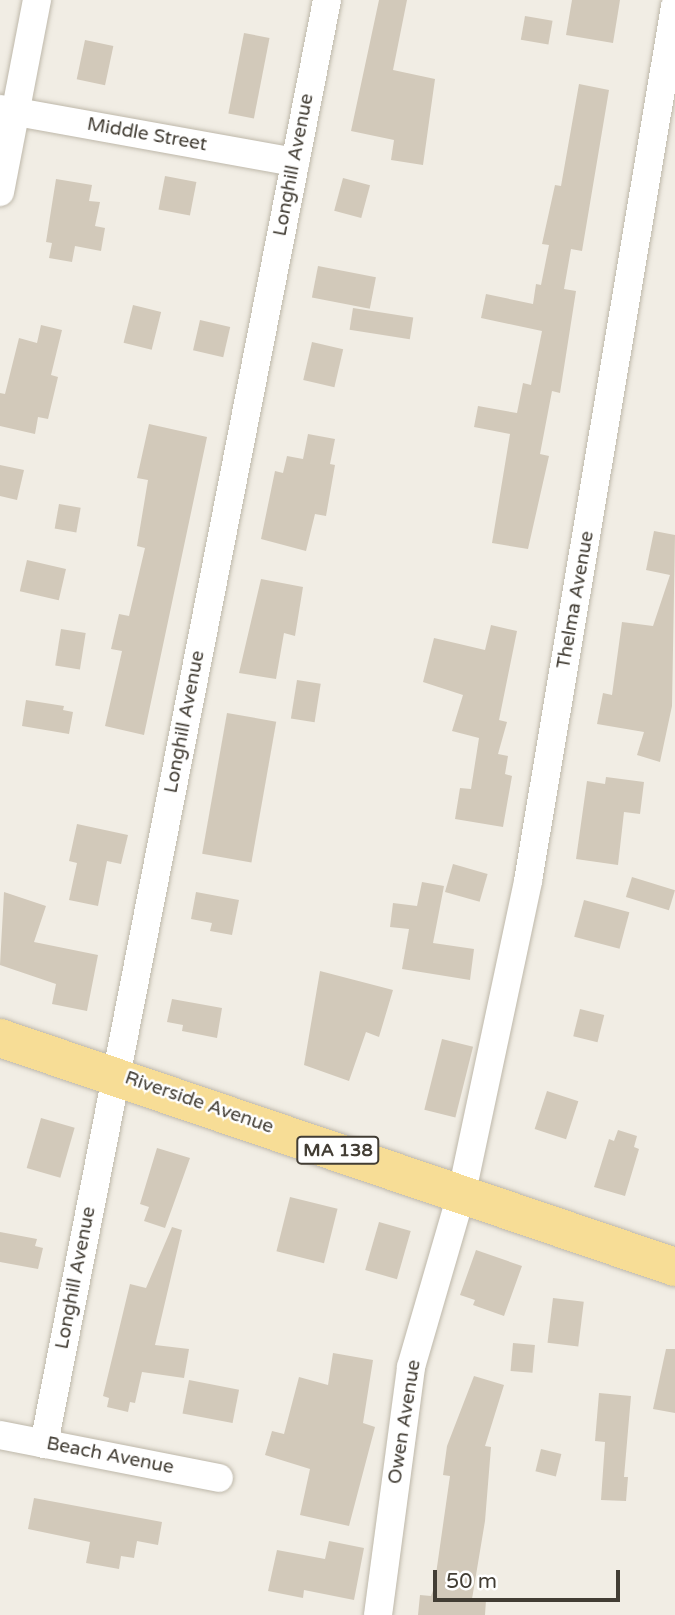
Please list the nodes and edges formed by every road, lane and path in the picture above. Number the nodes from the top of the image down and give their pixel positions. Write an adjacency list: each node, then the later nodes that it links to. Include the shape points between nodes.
1 (37, 0): 4 (street)
2 (327, 0): 5 (street, Longhill Avenue)
3 (675, 6): 9 (street, Thelma Avenue, via 528,881)
4 (8, 110): 5 (street, Middle Street); 6 (street)
5 (295, 162): 8 (street, Longhill Avenue)
6 (0, 192)
7 (0, 1038): 8 (main road, Riverside Avenue / MA 138)
8 (116, 1076): 9 (main road, Riverside Avenue / MA 138); 12 (street, Longhill Avenue)
9 (462, 1192): 10 (main road, Riverside Avenue / MA 138); 14 (street, Owen Avenue, via 411,1367)
10 (675, 1266)
11 (0, 1435): 12 (street, Beach Avenue)
12 (44, 1444): 13 (street, Beach Avenue)
13 (219, 1478)
14 (378, 1615)

